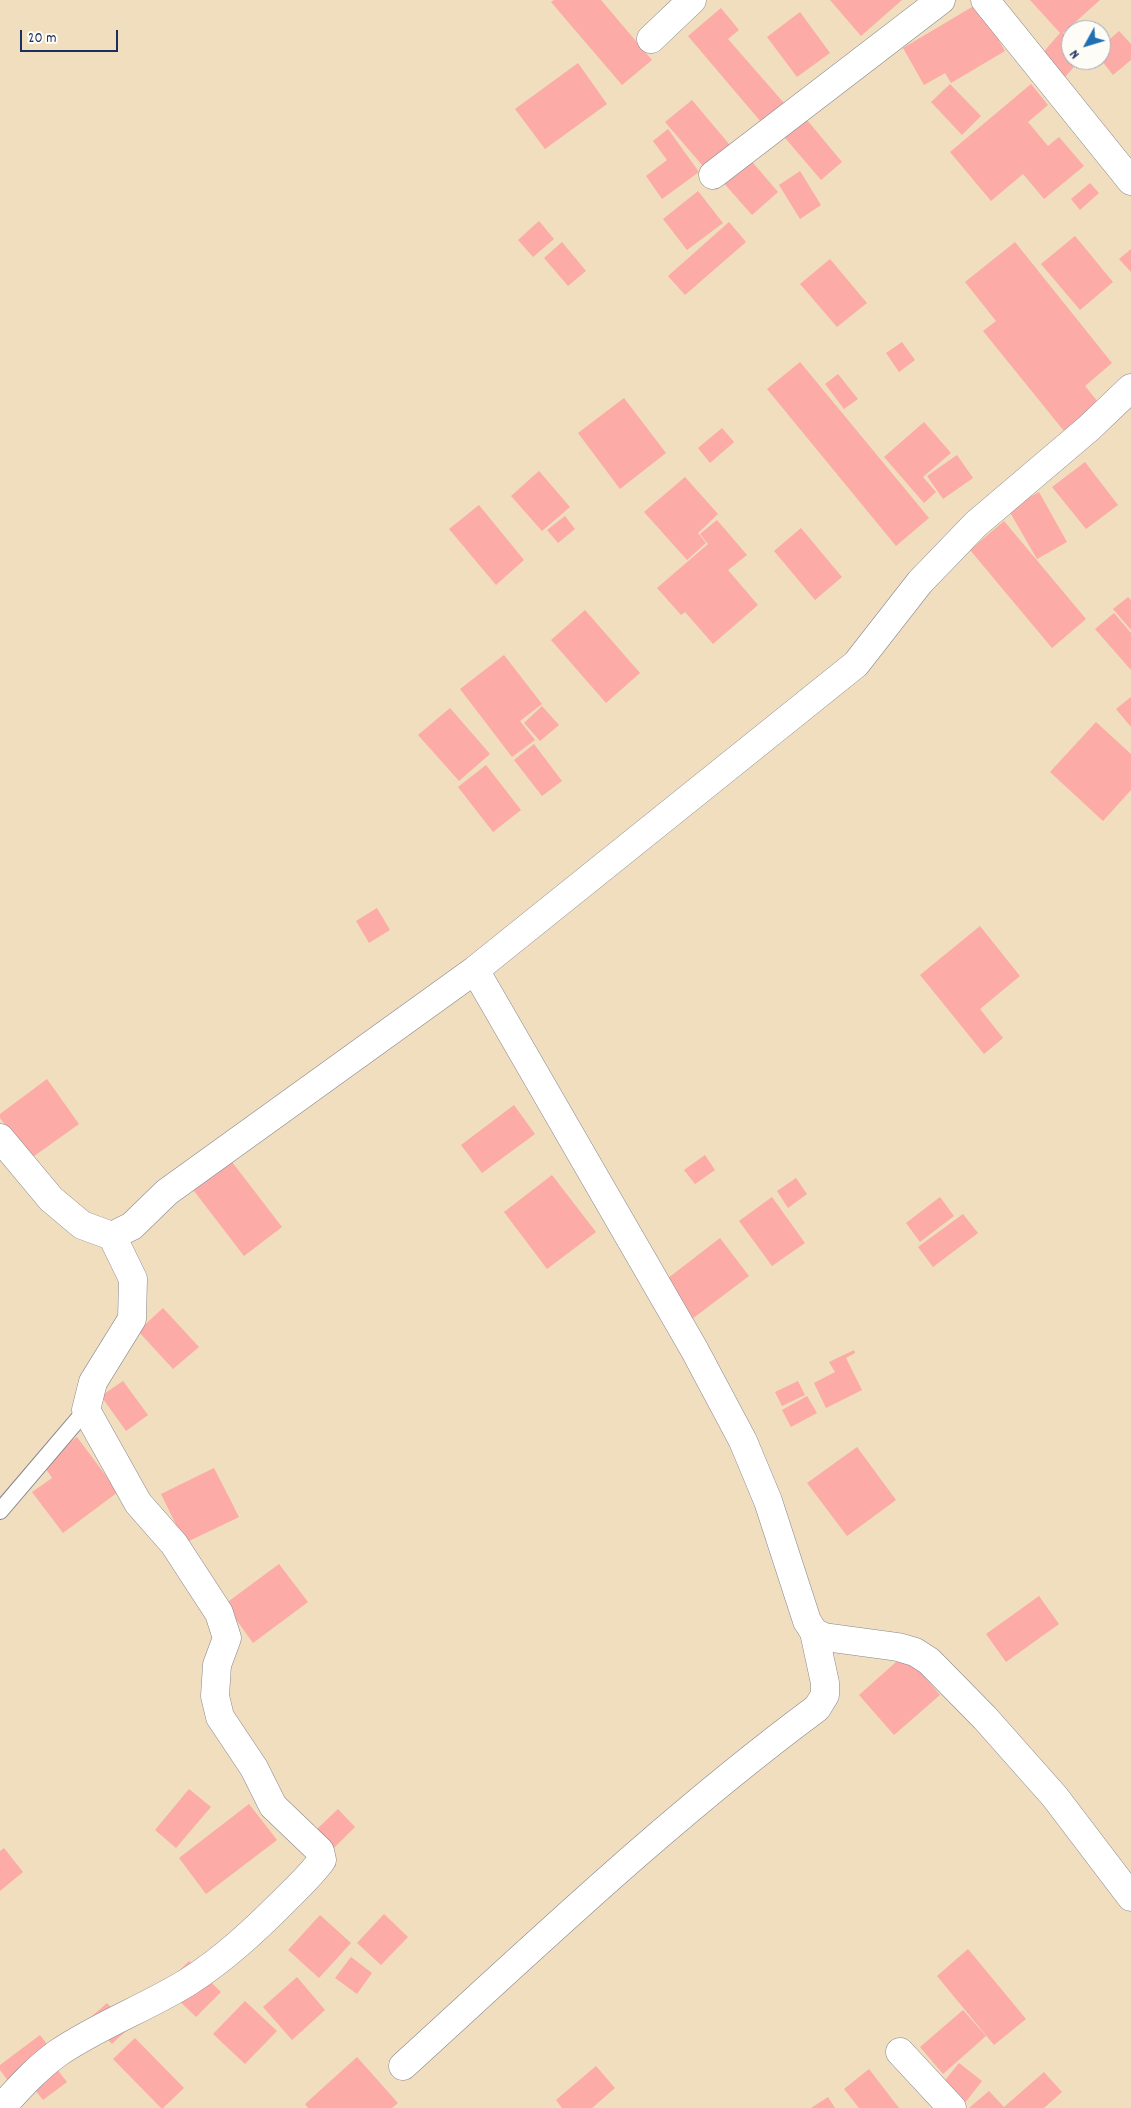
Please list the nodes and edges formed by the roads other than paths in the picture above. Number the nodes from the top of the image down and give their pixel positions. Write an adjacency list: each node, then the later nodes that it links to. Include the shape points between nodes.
1 (692, 0): 4 (street)
2 (941, 0): 5 (street)
3 (984, 0): 6 (street)
4 (651, 39)
5 (713, 175)
6 (1131, 181)
7 (1131, 388): 8 (street, via 970,531 920,582 856,664)
8 (475, 970): 10 (street, via 168,1192 132,1226); 13 (street, via 694,1349 743,1441 768,1501 807,1621)
9 (0, 1138): 10 (street, via 51,1199 82,1225)
10 (112, 1236): 11 (street, via 134,1279 132,1319 93,1382)
11 (86, 1410): 12 (lane); 17 (street, via 138,1503 174,1544 218,1613 227,1638 217,1664 215,1696 220,1717 254,1768 273,1806 320,1851 322,1860 230,1952 189,1981 58,2053 24,2082)
12 (0, 1511)
13 (814, 1632): 14 (street, via 824,1637 898,1647 929,1661 1055,1797); 16 (street, via 826,1683 825,1695 817,1708 712,1789)
14 (1131, 1897)
15 (900, 2052): 18 (street)
16 (403, 2066)
17 (1, 2108)
18 (952, 2108)

